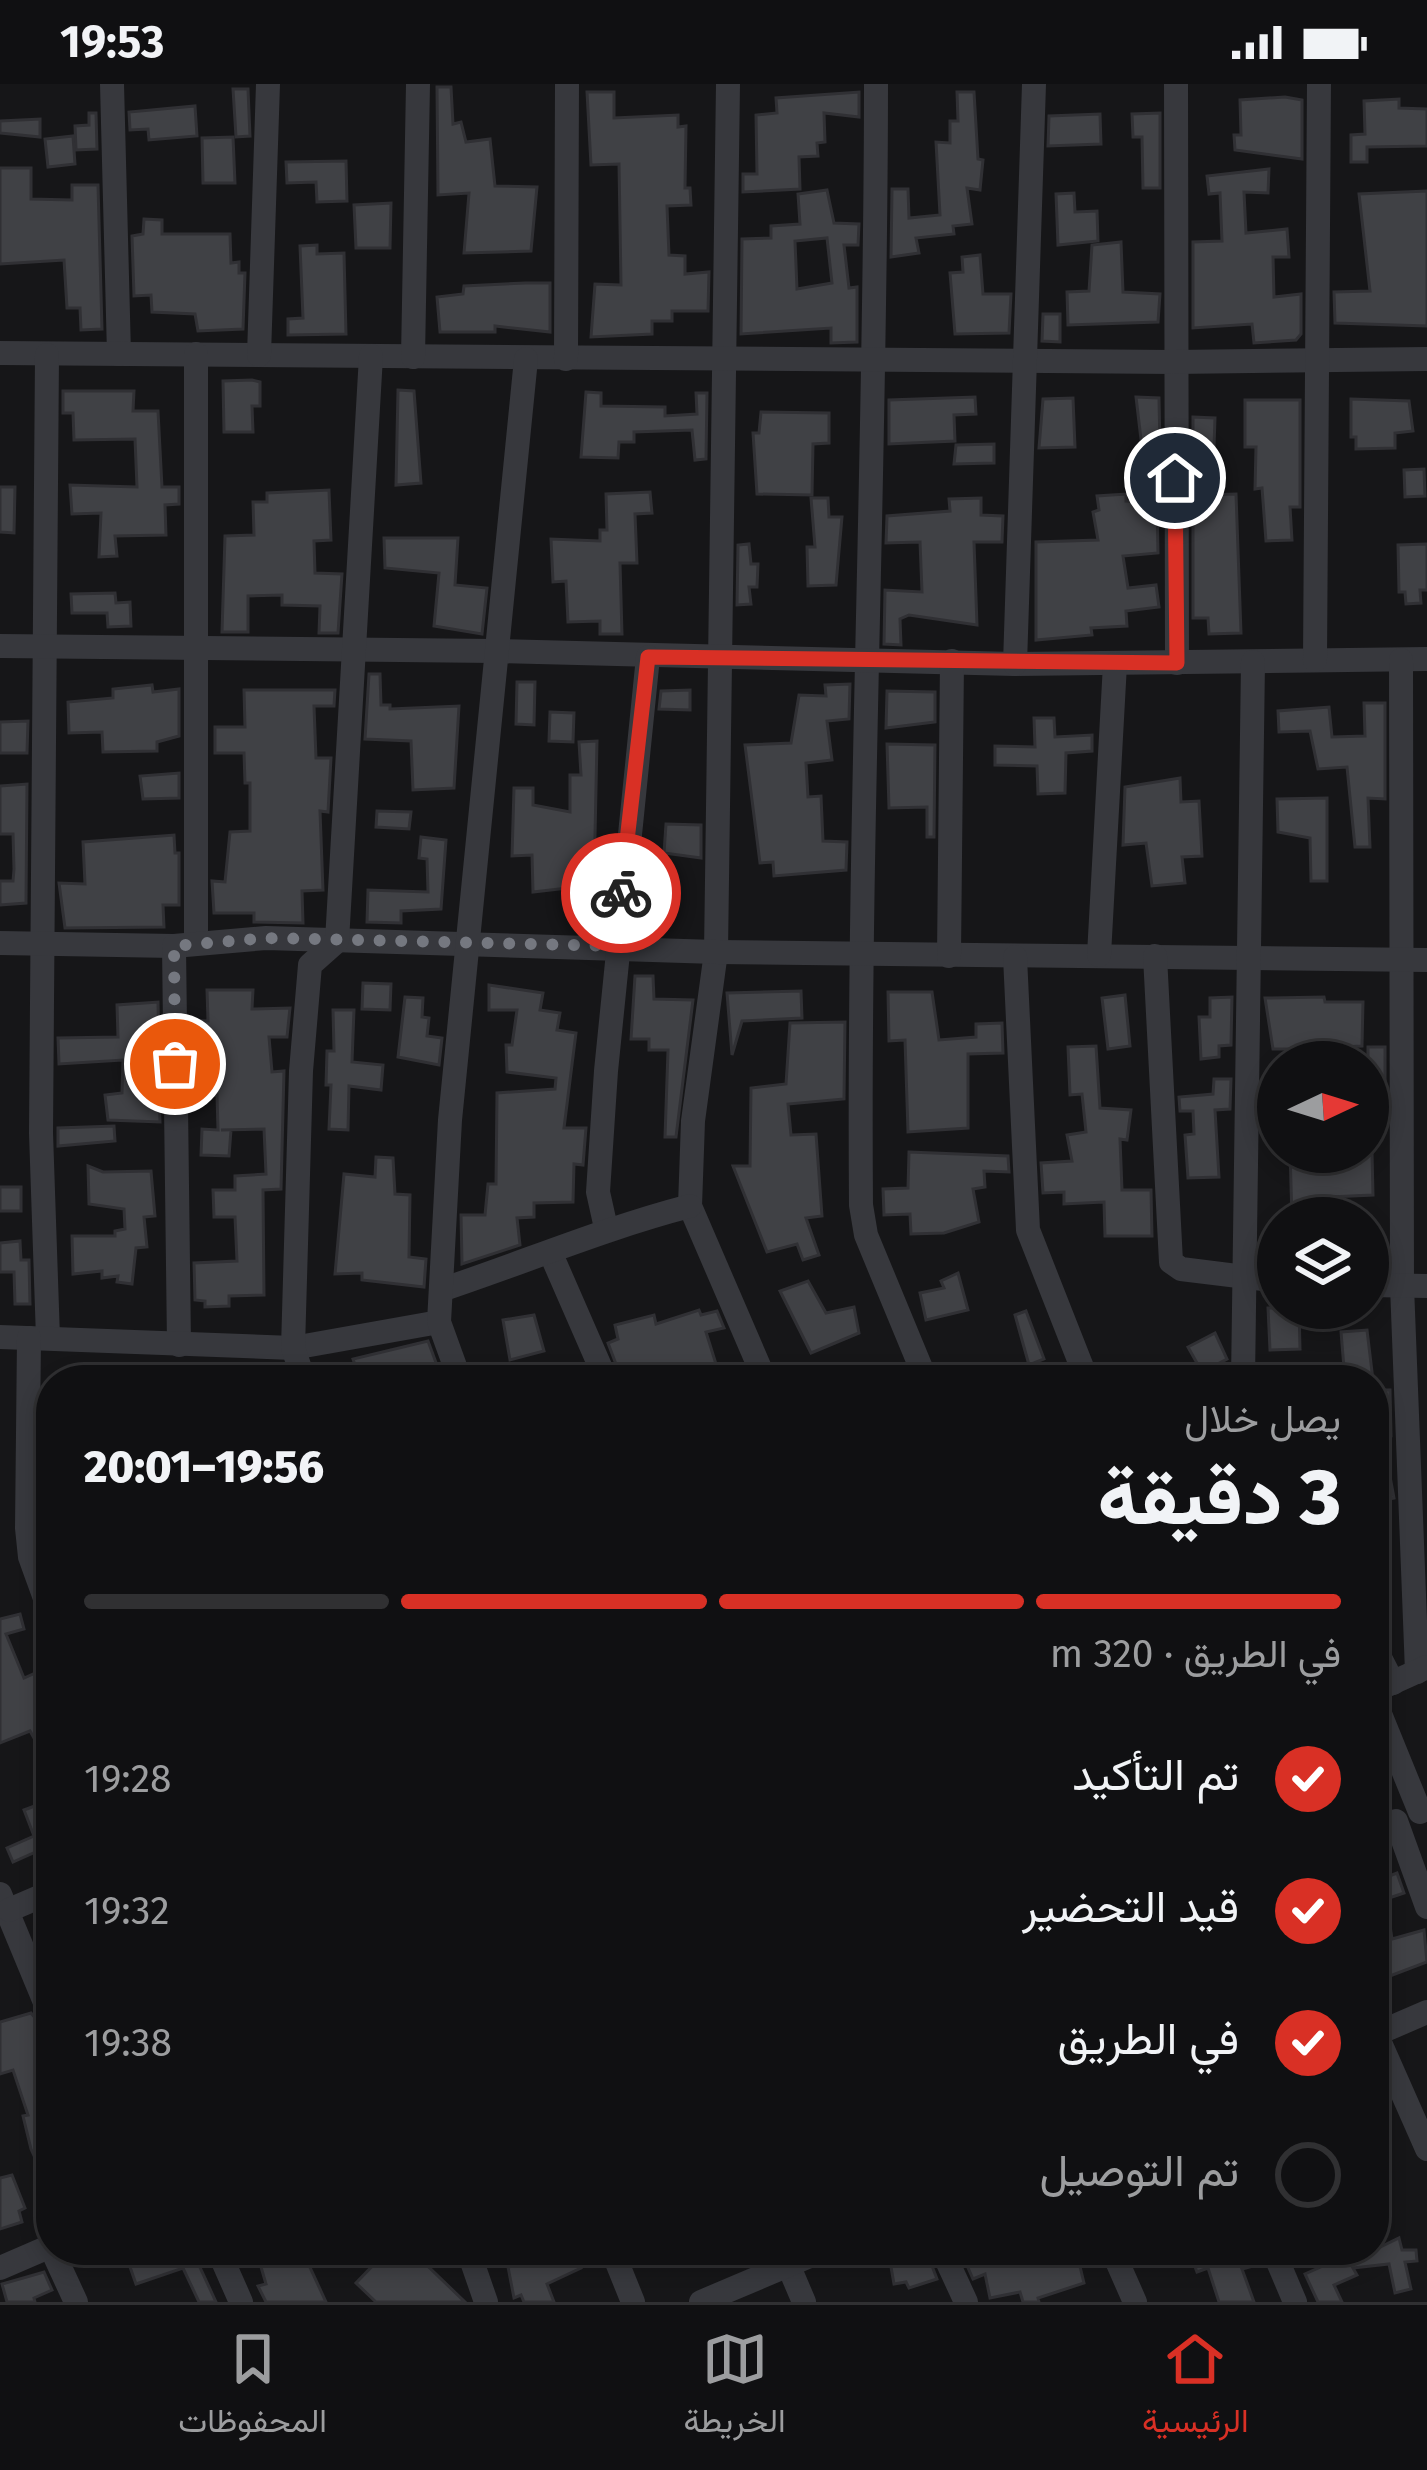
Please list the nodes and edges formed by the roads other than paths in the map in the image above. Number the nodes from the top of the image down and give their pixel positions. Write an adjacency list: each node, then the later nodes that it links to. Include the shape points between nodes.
1 (112, 84): 11 (street)
2 (268, 84): 15 (street)
3 (418, 84): 18 (street)
4 (567, 84): 21 (street)
5 (728, 84): 14 (street)
6 (876, 84): 17 (street)
7 (1034, 84): 23 (street)
8 (1177, 84): 24 (street)
9 (1319, 84): 22 (street)
10 (0, 352): 12 (street)
11 (119, 354): 12 (street); 13 (street)
12 (46, 355): 25 (street)
13 (196, 355): 15 (street); 27 (street)
14 (722, 355): 17 (street); 21 (street); 31 (street)
15 (259, 356): 16 (street)
16 (371, 356): 18 (street); 28 (street)
17 (876, 356): 23 (street); 35 (street)
18 (413, 357): 19 (street)
19 (526, 358): 21 (street); 29 (street)
20 (1427, 358): 22 (street)
21 (566, 359)
22 (1318, 359): 24 (street); 32 (street)
23 (1027, 360): 24 (street); 38 (street)
24 (1174, 362): 37 (street)
25 (46, 645): 26 (street); 27 (street); 42 (street)
26 (0, 646)
27 (200, 650): 28 (street); 43 (street)
28 (350, 650): 29 (street); 40 (street)
29 (495, 651): 30 (street); 44 (street)
30 (648, 657): 31 (street); 45 (street)
31 (724, 659): 35 (street); 46 (street)
32 (1315, 660): 33 (street); 36 (street)
33 (1414, 660): 53 (street)
34 (952, 661): 35 (street); 38 (street); 48 (street)
35 (869, 662): 47 (street)
36 (1252, 662): 37 (street); 52 (street)
37 (1177, 663): 39 (street)
38 (1016, 664): 39 (street)
39 (1115, 664): 49 (street)
40 (337, 941): 43 (street); 44 (street); 66 (street, via 310,965)
41 (0, 943): 42 (street)
42 (44, 944): 43 (street); 64 (street)
43 (185, 944): 65 (street)
44 (470, 945): 45 (street); 61 (street)
45 (616, 946): 46 (street); 56 (street, via 598,1192)
46 (716, 952): 47 (street); 55 (street, via 693,1121)
47 (859, 952): 48 (street); 72 (street, via 862,1221)
48 (949, 956): 51 (street)
49 (1100, 956): 50 (street); 51 (street)
50 (1155, 956): 52 (street); 58 (street, via 1168,1251 1181,1269)
51 (1015, 957): 73 (street, via 1028,1230)
52 (1247, 958): 53 (street); 58 (street)
53 (1400, 960): 54 (street); 60 (street)
54 (1427, 960)
55 (691, 1206): 56 (street); 71 (street)
56 (606, 1228): 57 (street)
57 (551, 1254): 61 (street); 70 (street)
58 (1240, 1280): 59 (street); 74 (street)
59 (1257, 1280)
60 (1414, 1286): 77 (street)
61 (441, 1290): 62 (street)
62 (439, 1322): 66 (street); 69 (street)
63 (0, 1337): 64 (street)
64 (39, 1338): 65 (street); 67 (street)
65 (179, 1345): 66 (street)
66 (293, 1348): 68 (street)
67 (39, 1365)
68 (299, 1365)
69 (455, 1365)
70 (599, 1365)
71 (759, 1365)
72 (920, 1365)
73 (1081, 1365)
74 (1243, 1365)
75 (36, 1507): 76 (street)
76 (36, 1574)
77 (1422, 1670): 78 (street)
78 (1389, 1686)
79 (1389, 1739): 80 (street)
80 (1404, 1818): 83 (street)
81 (36, 1894): 82 (street)
82 (2, 1899): 84 (street)
83 (1427, 1907)
84 (36, 1981)
85 (1427, 2012): 86 (street)
86 (1389, 2027)
87 (1389, 2064): 88 (street)
88 (1427, 2149)
89 (36, 2254): 99 (street)
90 (59, 2265): 100 (street)
91 (225, 2265): 101 (street)
92 (473, 2265): 102 (street)
93 (618, 2265): 103 (street)
94 (772, 2265): 104 (street)
95 (788, 2265): 105 (street)
96 (949, 2265): 106 (street)
97 (1119, 2265): 107 (street)
98 (1279, 2265): 108 (street)
99 (0, 2268)
100 (76, 2302)
101 (241, 2302)
102 (487, 2302)
103 (633, 2302)
104 (701, 2302)
105 (804, 2302)
106 (966, 2302)
107 (1135, 2302)
108 (1295, 2302)

